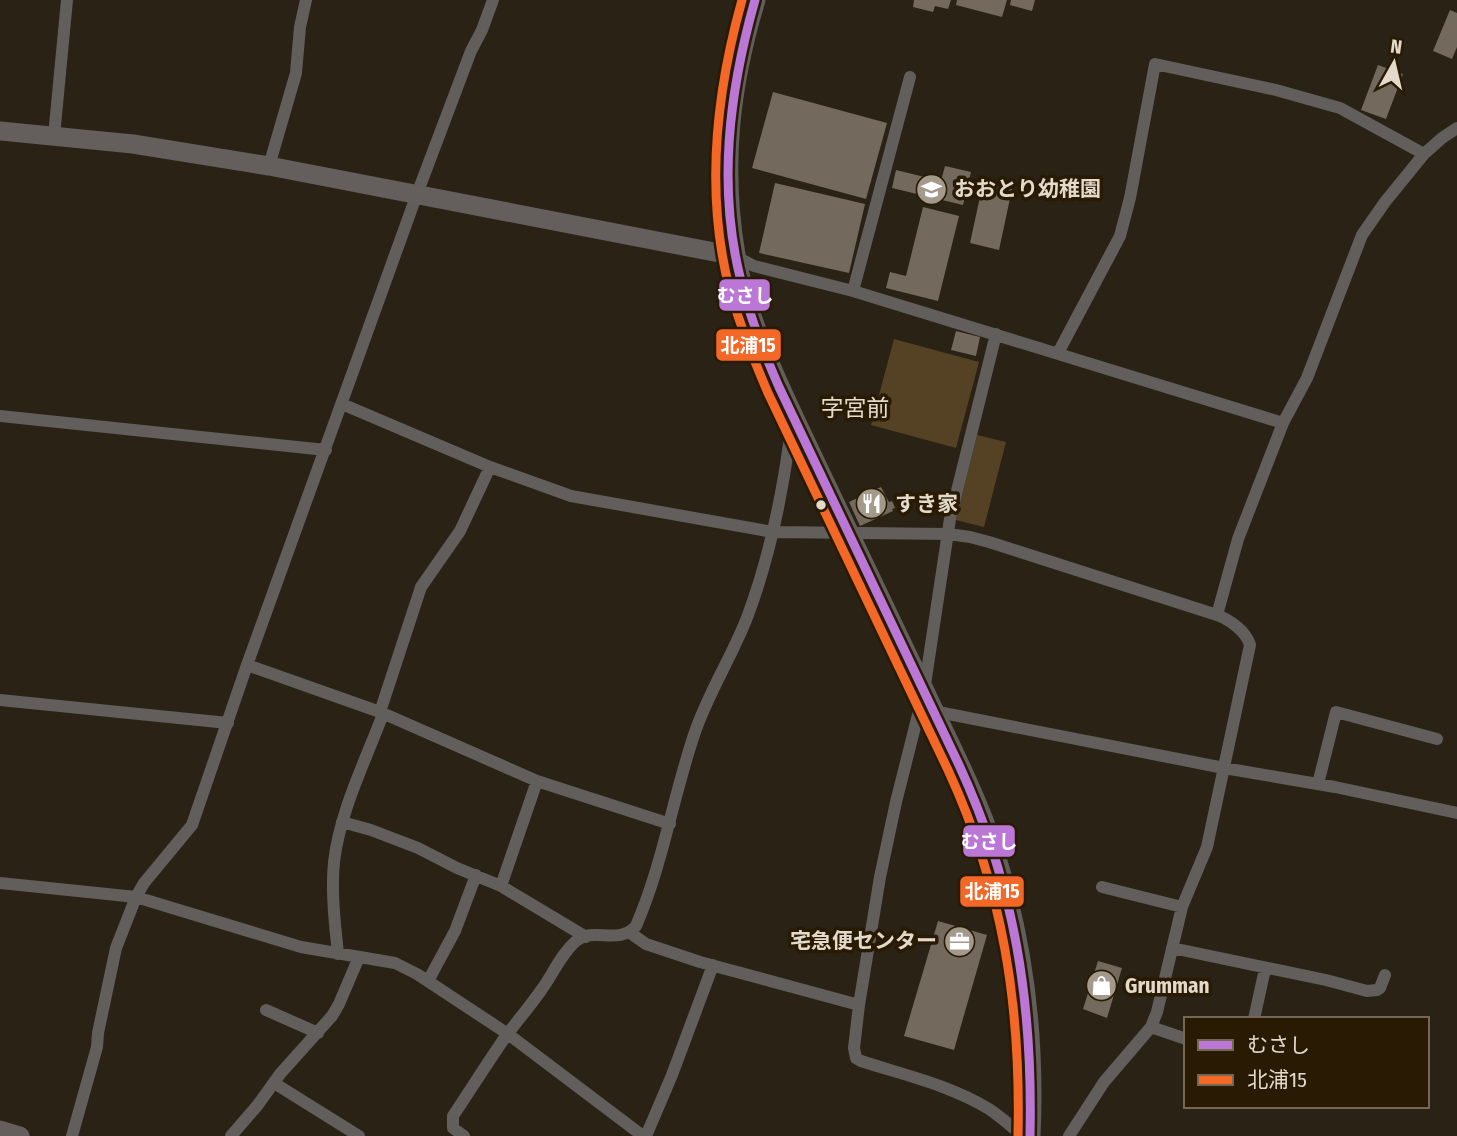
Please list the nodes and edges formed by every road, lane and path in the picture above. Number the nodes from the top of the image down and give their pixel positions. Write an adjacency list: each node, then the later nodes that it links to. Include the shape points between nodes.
1 (67, 0): 8 (street)
2 (306, 0): 10 (street, via 296,73)
3 (493, 0): 11 (street)
4 (755, 0): 12 (main road, via 729,120 727,163)
5 (910, 77): 13 (street)
6 (1457, 128): 9 (street)
7 (0, 131): 8 (street)
8 (54, 136): 10 (street)
9 (1424, 154): 15 (street, via 1340,108 1156,64 1120,236); 18 (street, via 1362,234 1307,378)
10 (269, 166): 11 (street)
11 (417, 194): 12 (street); 16 (street)
12 (735, 256): 13 (street, via 754,266); 19 (main road, via 765,353)
13 (853, 291): 14 (street)
14 (996, 334): 15 (street); 24 (street)
15 (1058, 353): 18 (street)
16 (342, 404): 20 (street); 21 (street)
17 (0, 416): 20 (street)
18 (1283, 423): 25 (street, via 1238,539)
19 (801, 433): 22 (street, via 789,444); 23 (main road)
20 (326, 450): 26 (street)
21 (490, 467): 22 (street, via 571,496); 30 (street, via 460,531 421,587)
22 (773, 532): 23 (street); 38 (street, via 747,617 696,730)
23 (849, 534): 24 (street); 27 (main road)
24 (948, 534): 25 (street, via 989,542); 27 (street)
25 (1217, 615): 33 (street, via 1230,621 1250,642)
26 (247, 665): 30 (street); 31 (street)
27 (924, 691): 29 (main road); 54 (street, via 895,802)
28 (0, 700): 31 (street)
29 (933, 710): 33 (street); 70 (main road, via 983,820 1015,929 1029,1023)
30 (382, 713): 34 (street); 37 (street)
31 (228, 723): 43 (street, via 192,825)
32 (1437, 739): 35 (street, via 1336,712)
33 (1223, 768): 35 (street); 44 (street, via 1207,847)
34 (537, 781): 38 (street); 41 (street)
35 (1318, 785): 36 (street)
36 (1457, 813)
37 (342, 822): 39 (street, via 418,848); 48 (street, via 333,873)
38 (670, 824): 45 (street, via 637,923)
39 (476, 875): 41 (street); 53 (street, via 455,931)
40 (0, 883): 43 (street)
41 (501, 886): 46 (street)
42 (1102, 887): 44 (street)
43 (136, 897): 48 (street); 64 (street, via 116,948 97,1047)
44 (1182, 907): 47 (street)
45 (629, 932): 46 (street); 50 (street, via 646,944)
46 (586, 937): 59 (street, via 568,949)
47 (1172, 948): 51 (street); 57 (street)
48 (338, 954): 49 (street)
49 (359, 957): 53 (street, via 396,963); 58 (street, via 336,1009)
50 (713, 965): 54 (street); 68 (street)
51 (1265, 969): 52 (street, via 1367,991 1380,988); 56 (street)
52 (1385, 975)
53 (428, 981): 59 (street)
54 (859, 1005): 69 (street, via 856,1058 968,1098)
55 (265, 1010): 58 (street)
56 (1254, 1017)
57 (1151, 1027): 60 (street); 71 (street, via 1104,1082)
58 (318, 1033): 61 (street)
59 (508, 1034): 67 (street, via 453,1116 453,1128); 68 (street)
60 (1184, 1038)
61 (274, 1083): 65 (street); 66 (street)
62 (0, 1130): 63 (street)
63 (20, 1136)
64 (72, 1136)
65 (231, 1136)
66 (359, 1136)
67 (464, 1136)
68 (644, 1136)
69 (1023, 1136)
70 (1030, 1136)
71 (1069, 1136)

